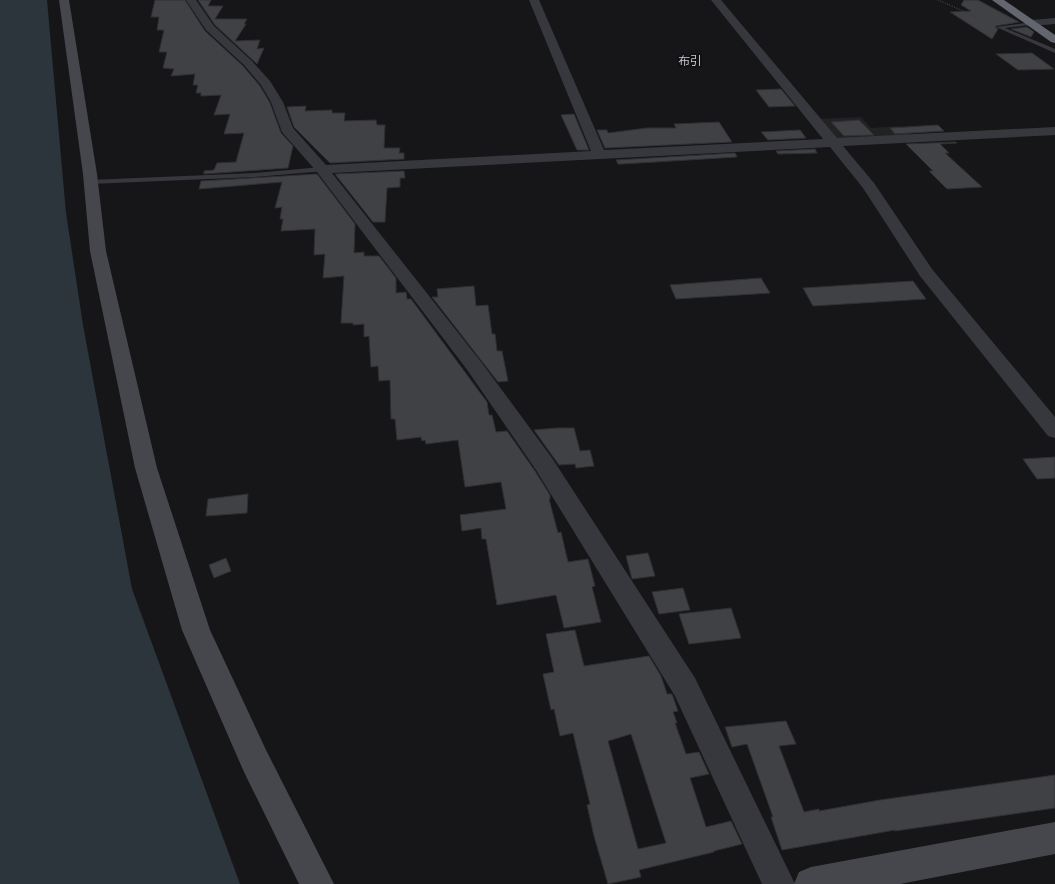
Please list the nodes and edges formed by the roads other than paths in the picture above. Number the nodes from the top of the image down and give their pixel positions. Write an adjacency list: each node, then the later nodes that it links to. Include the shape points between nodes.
1 (64, 0): 16 (street)
2 (190, 0): 15 (street, via 210,28 266,83 277,102 287,129)
3 (534, 0): 14 (street)
4 (716, 0): 13 (street)
5 (997, 0): 8 (highway)
6 (1008, 0): 8 (highway)
7 (1055, 22): 8 (street)
8 (1036, 23): 9 (highway); 10 (highway); 11 (lane, via 999,27)
9 (1055, 32)
10 (1055, 40)
11 (1055, 51)
12 (1055, 131): 13 (street)
13 (832, 142): 14 (street); 17 (street, via 869,186 926,272)
14 (599, 154): 15 (street)
15 (322, 169): 16 (lane, via 255,175); 20 (street, via 475,367 544,464 685,687)
16 (90, 182): 19 (street, via 104,286 144,461 164,533 196,630 255,761)
17 (1055, 431)
18 (1055, 838): 21 (street)
19 (317, 884)
20 (779, 884)
21 (811, 884)

